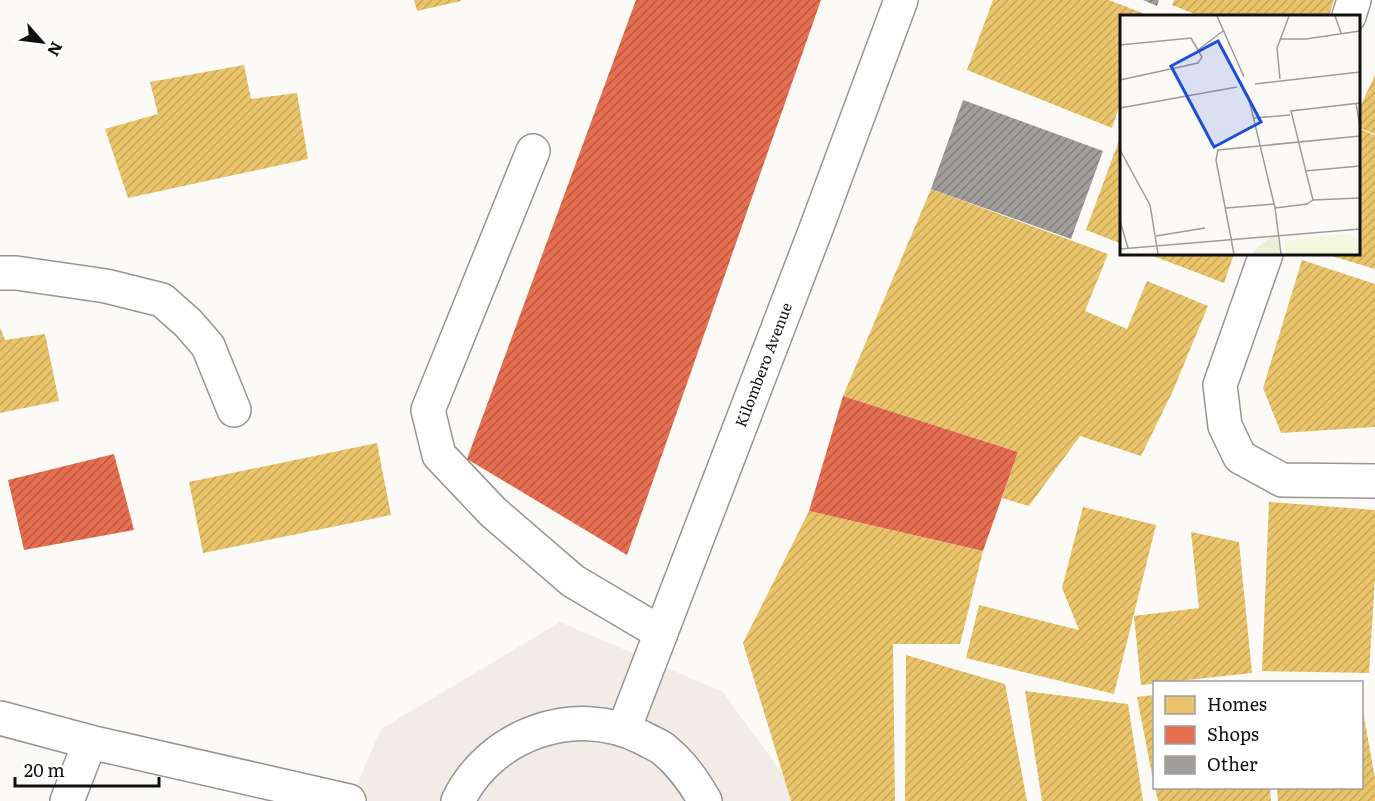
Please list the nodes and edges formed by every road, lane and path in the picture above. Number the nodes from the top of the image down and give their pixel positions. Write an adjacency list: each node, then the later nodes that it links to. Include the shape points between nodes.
1 (901, 0): 9 (street, Kilombero Avenue)
2 (1354, 0): 3 (street)
3 (1349, 15)
4 (533, 151): 9 (street, via 428,410 439,455 493,512 573,581)
5 (1266, 255): 8 (street, via 1220,385 1225,426 1240,457 1282,480)
6 (0, 273): 7 (street, via 106,286 162,300 208,346)
7 (234, 410)
8 (1375, 481)
9 (662, 633): 11 (street, Kilombero Avenue)
10 (0, 718): 12 (street)
11 (624, 729): 15 (street, via 580,722 536,730 496,752 466,784); 16 (street, via 661,747 690,775)
12 (90, 742): 13 (street); 14 (street)
13 (67, 801)
14 (349, 801)
15 (458, 801)
16 (705, 801)

